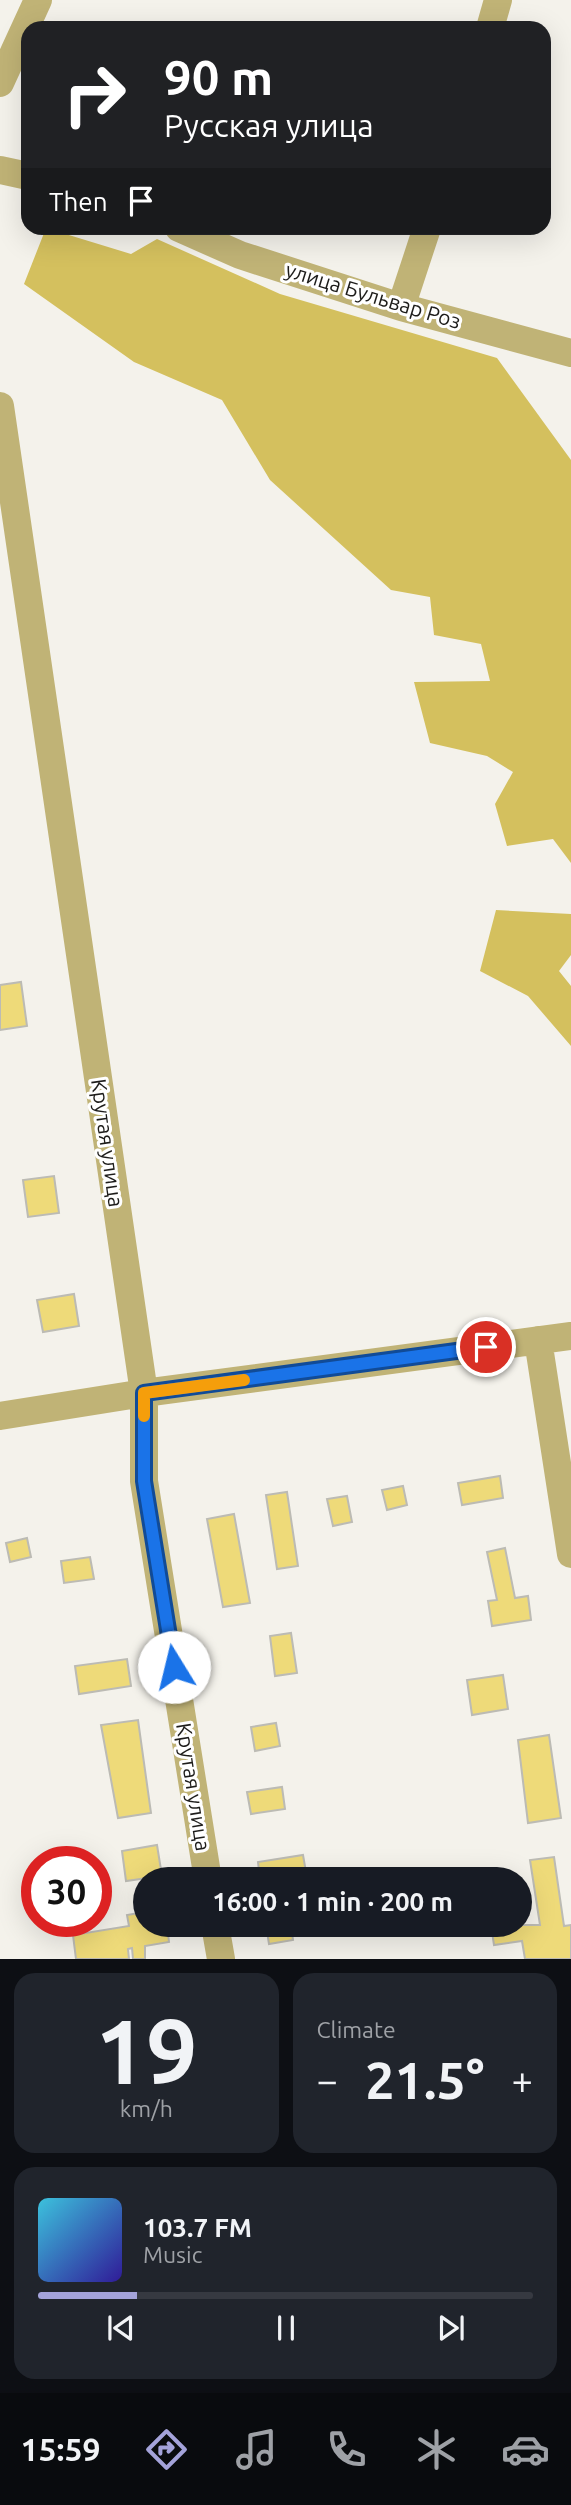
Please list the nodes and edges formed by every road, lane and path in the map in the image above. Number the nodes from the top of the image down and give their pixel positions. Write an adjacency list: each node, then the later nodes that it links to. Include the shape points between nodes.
1 (38, 0): 3 (street)
2 (498, 0): 4 (street)
3 (28, 21)
4 (492, 21)
5 (21, 37): 6 (street)
6 (0, 83)
7 (0, 170): 8 (street)
8 (21, 174)
9 (194, 235): 11 (street, улица Бульвар Роз, via 240,256)
10 (425, 235): 11 (street)
11 (401, 307): 12 (street, улица Бульвар Роз)
12 (571, 353)
13 (0, 406): 16 (street, Крутая улица)
14 (571, 1336): 15 (street)
15 (538, 1340): 16 (street); 18 (street)
16 (144, 1393): 17 (street); 19 (street, Крутая улица, via 144,1481)
17 (0, 1416)
18 (571, 1554)
19 (206, 1867)
20 (217, 1937): 21 (street)
21 (221, 1959)

